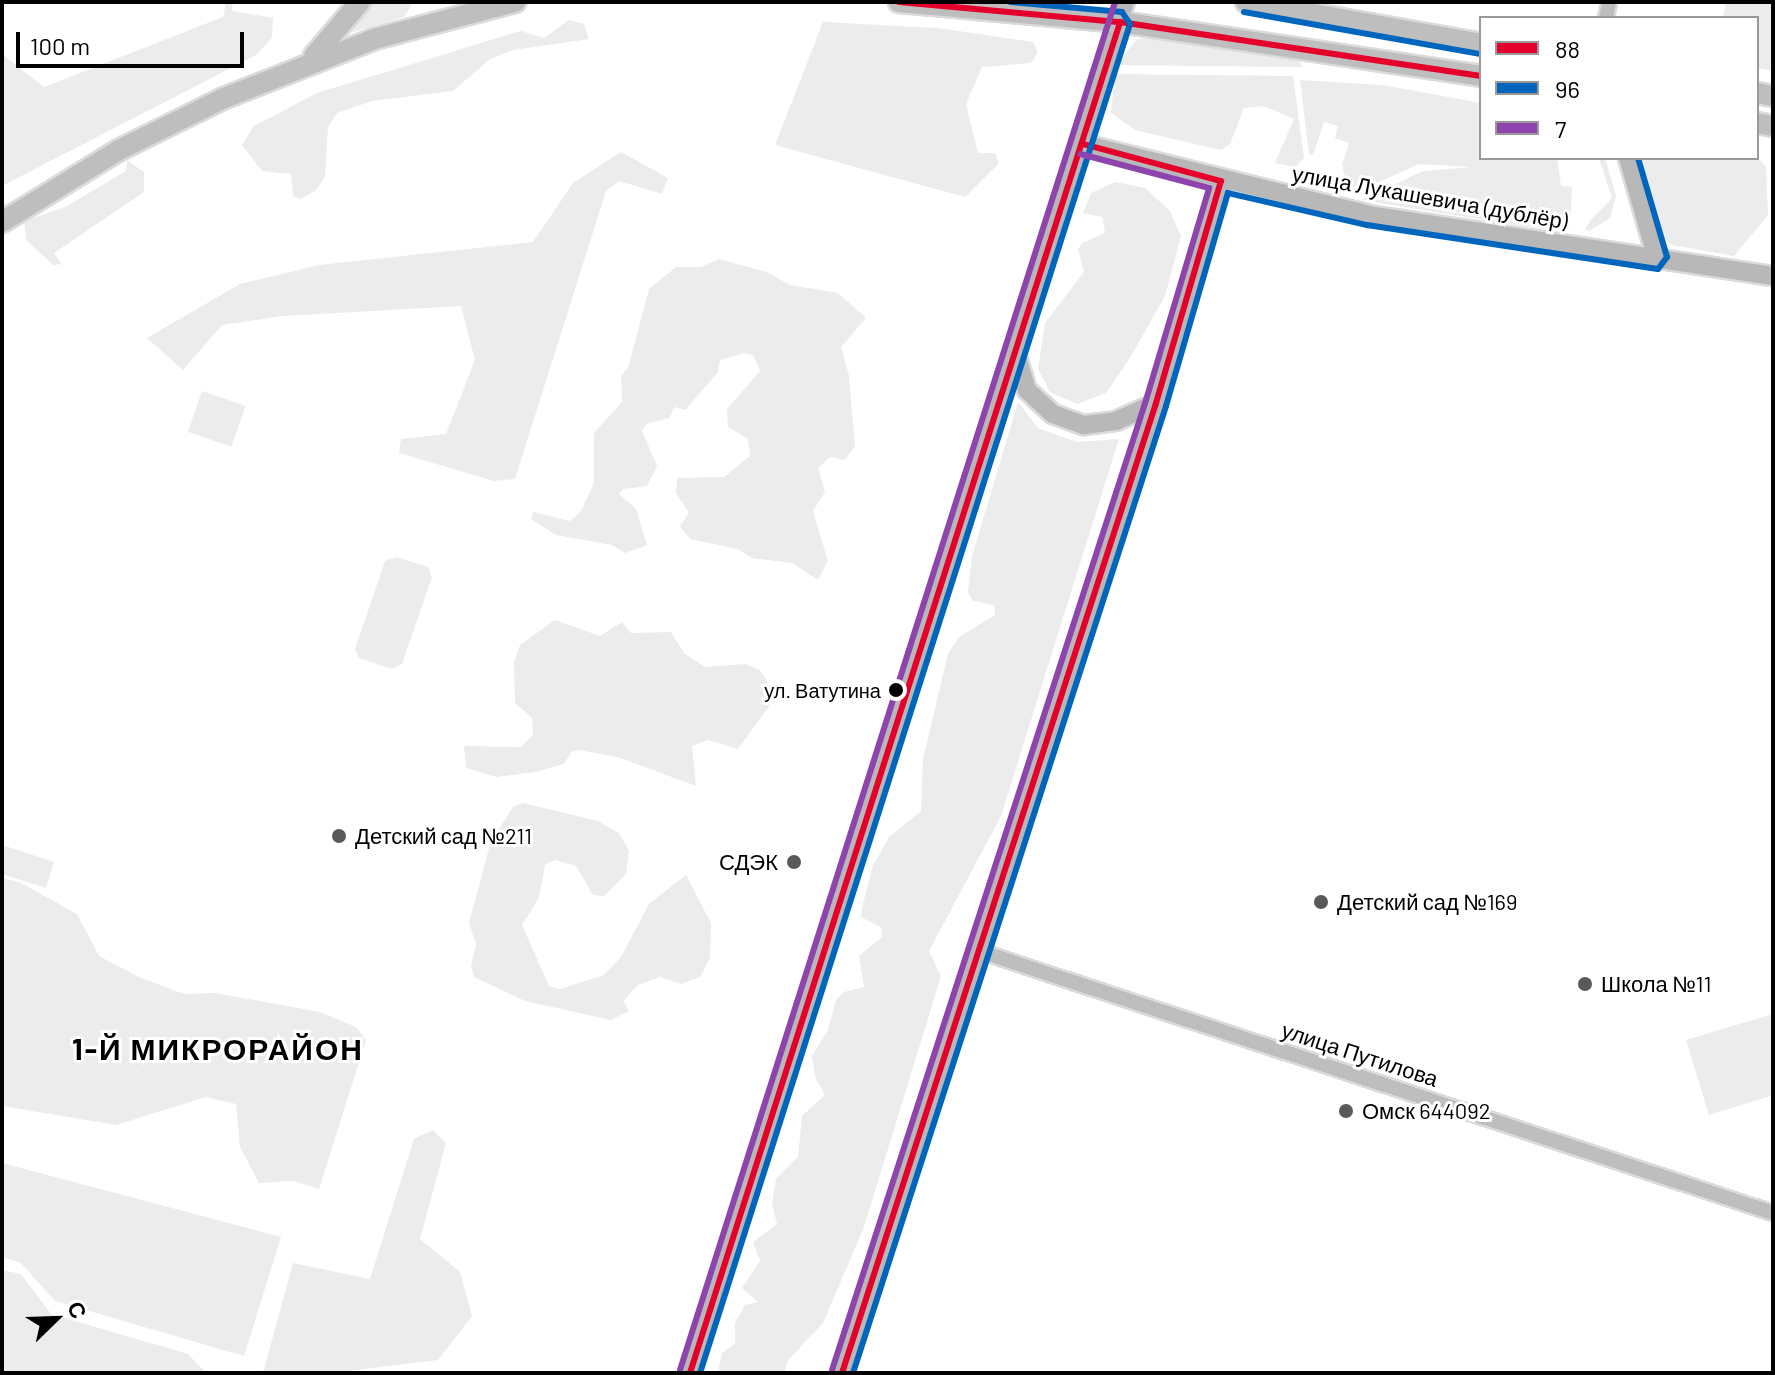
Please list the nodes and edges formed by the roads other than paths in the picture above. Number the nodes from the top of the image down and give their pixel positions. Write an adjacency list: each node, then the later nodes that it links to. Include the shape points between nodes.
1 (360, 2): 7 (main road, via 331,42)
2 (515, 2): 7 (main road, via 374,39)
3 (899, 2): 5 (main road)
4 (1246, 2): 6 (main road)
5 (1122, 12): 8 (main road); 9 (main road)
6 (1479, 44)
7 (305, 64): 12 (main road, via 119,150)
8 (1479, 76)
9 (1083, 144): 11 (main road, улица Лукашевича (дублёр)); 15 (main road)
10 (1629, 160): 13 (main road)
11 (1221, 181): 13 (main road, улица Лукашевича (дублёр), via 1369,215); 16 (main road)
12 (2, 222)
13 (1657, 259): 14 (main road, улица Лукашевича (дублёр))
14 (1773, 276)
15 (1016, 354): 16 (main road, via 1027,390 1053,414 1084,425 1116,421); 19 (main road)
16 (1156, 403): 17 (main road)
17 (979, 951): 18 (street, улица Путилова); 20 (main road)
18 (1773, 1213)
19 (690, 1373)
20 (842, 1373)

